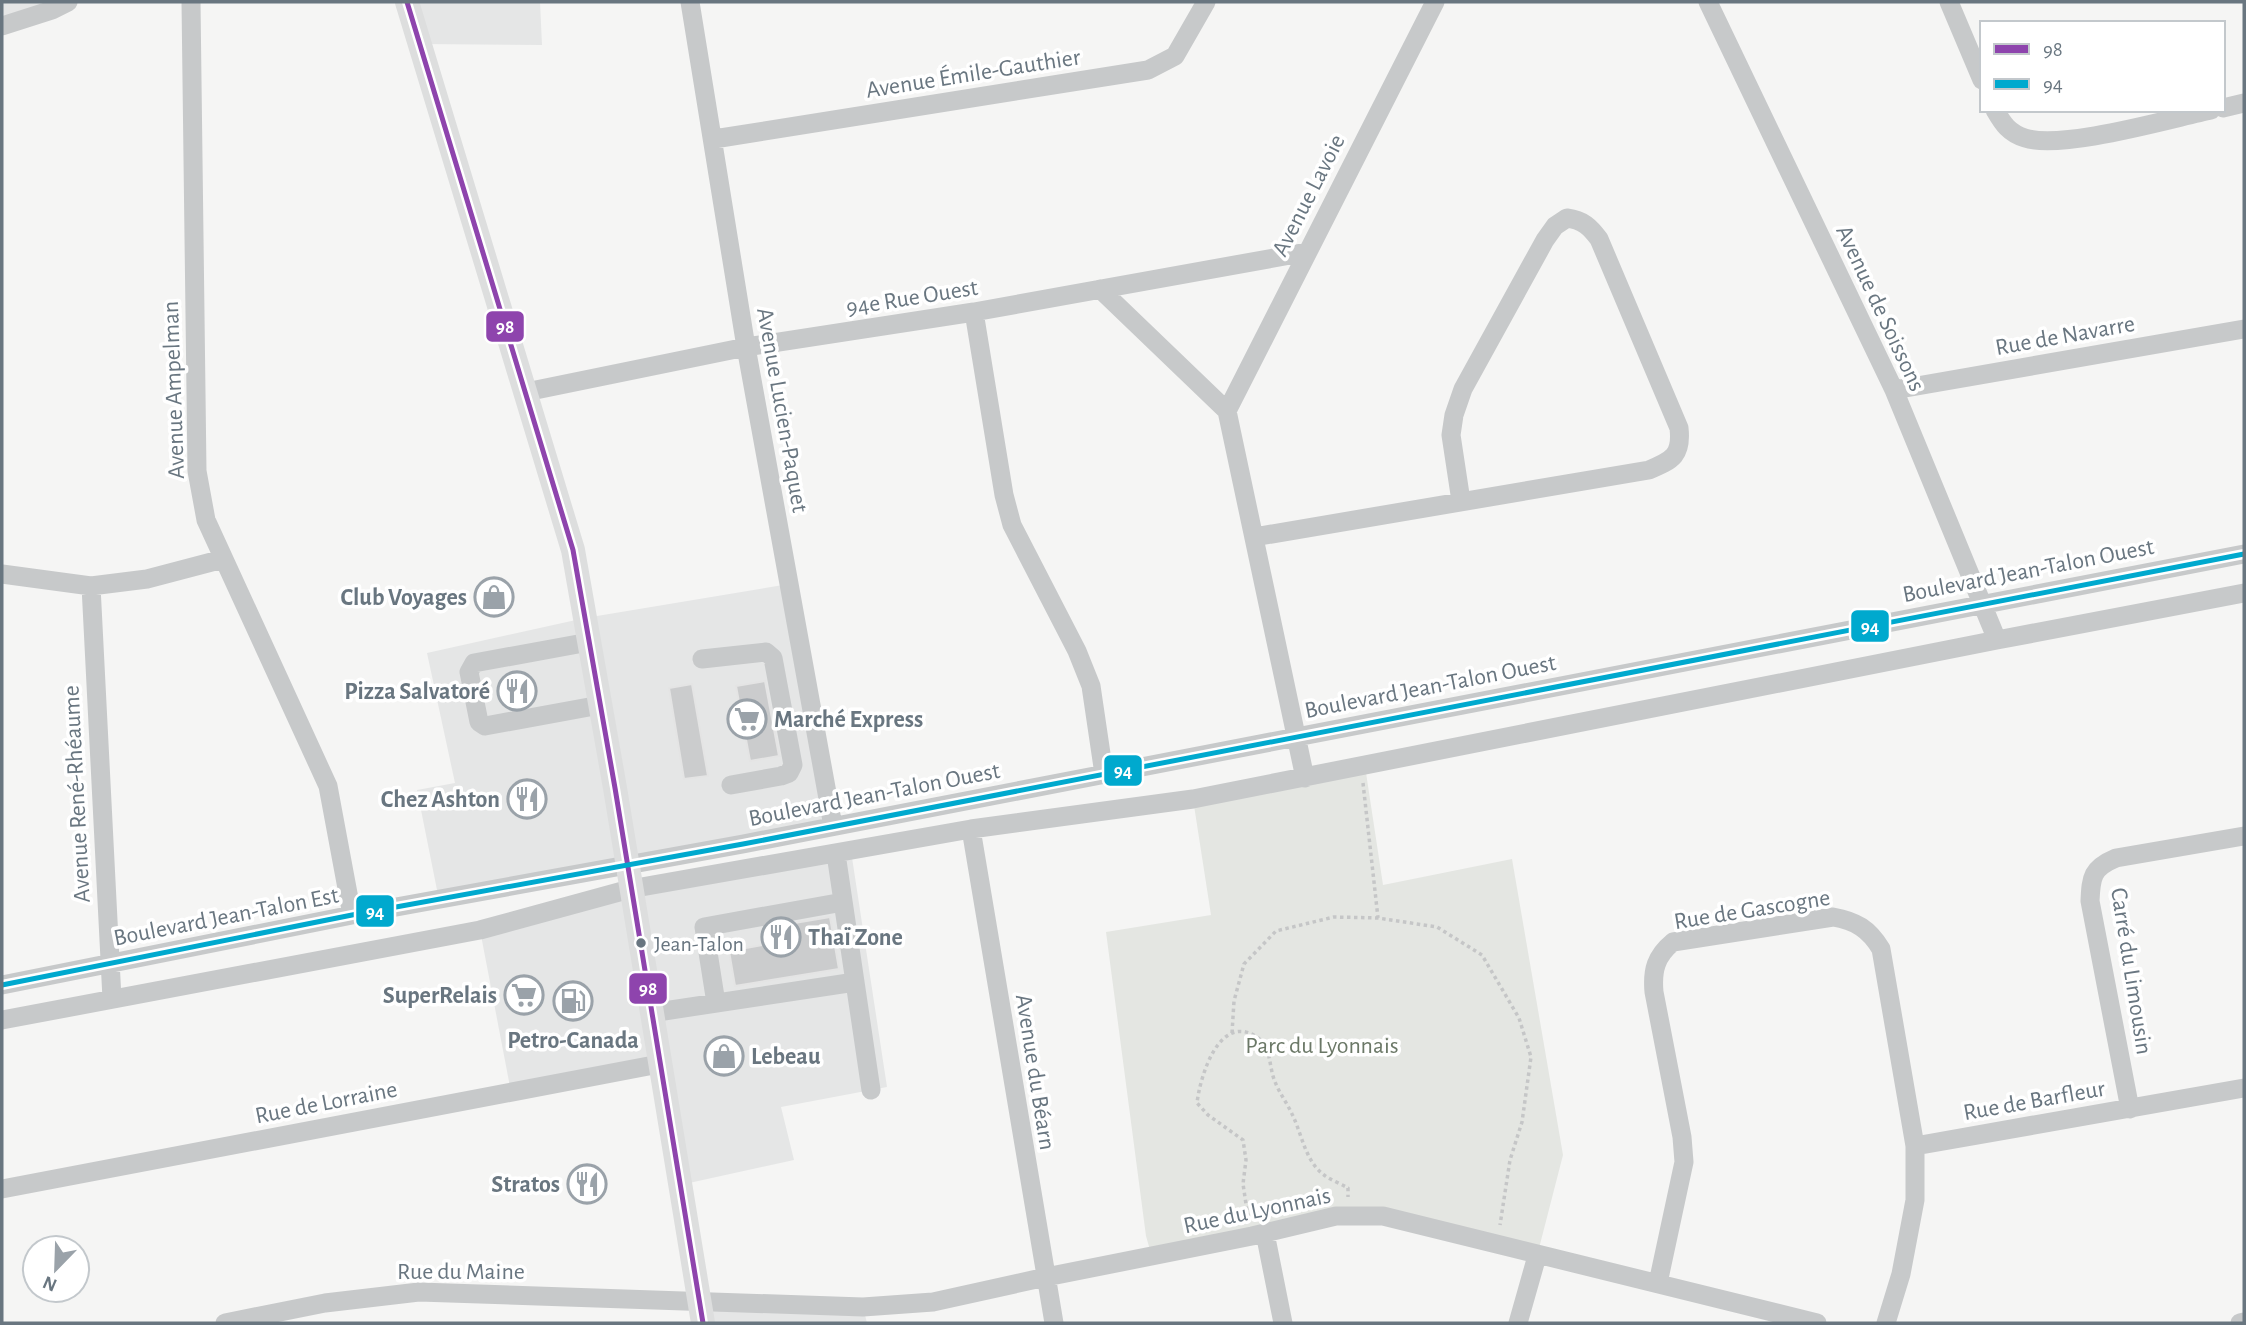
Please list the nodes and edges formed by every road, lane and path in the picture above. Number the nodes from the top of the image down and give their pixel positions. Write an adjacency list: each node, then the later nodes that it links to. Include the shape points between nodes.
1 (68, 2): 9 (street)
2 (191, 2): 27 (street, Avenue Ampelman, via 197,471 206,520)
3 (408, 2): 22 (main road)
4 (690, 2): 15 (street, Avenue Lucien-Paquet)
5 (1206, 2): 15 (street, Avenue Émile-Gauthier, via 1175,56 1148,70)
6 (1435, 2): 16 (street, Avenue Lavoie)
7 (1708, 2): 21 (street, Avenue de Soissons)
8 (1949, 2): 10 (street)
9 (2, 26)
10 (1980, 75)
11 (2244, 103): 12 (street)
12 (2225, 108)
13 (1996, 112): 14 (street, via 2005,128 2045,142)
14 (2201, 112)
15 (714, 139): 20 (street, Avenue Lucien-Paquet)
16 (1307, 252): 17 (street, 94e Rue Ouest); 23 (street, Avenue Lavoie)
17 (1100, 289): 18 (street, 94e Rue Ouest); 23 (street)
18 (974, 312): 20 (street, 94e Rue Ouest); 38 (street, via 1004,495 1013,524 1091,686)
19 (2244, 329): 21 (street, Rue de Navarre)
20 (746, 347): 22 (street, 94e Rue Ouest); 41 (street, Avenue Lucien-Paquet)
21 (1894, 390): 31 (street, Avenue de Soissons)
22 (526, 392): 33 (main road, via 573,550)
23 (1227, 411): 25 (street)
24 (1461, 501): 24 (street, via 1649,470 1677,454 1679,428 1599,239 1580,220 1567,218 1545,240 1463,389 1451,435); 25 (street)
25 (1254, 537): 36 (street)
26 (2244, 554): 31 (street, Boulevard Jean-Talon Ouest)
27 (223, 559): 29 (street, via 147,579); 47 (street, Avenue Ampelman, via 328,786)
28 (2, 573): 29 (street)
29 (91, 586): 49 (street, Avenue René-Rhéaume)
30 (2244, 593): 32 (street, Boulevard Jean-Talon Ouest)
31 (1981, 604): 32 (street, Avenue de Soissons); 36 (street, Boulevard Jean-Talon Ouest)
32 (1997, 640): 37 (street, Boulevard Jean-Talon Ouest)
33 (589, 642): 35 (main road); 35 (street, via 474,663 469,672 479,722 485,726)
34 (702, 659): 40 (street, via 766,652 773,658 793,765 781,776)
35 (600, 705): 45 (main road)
36 (1296, 737): 38 (street, Boulevard Jean-Talon Ouest); 39 (street)
37 (1361, 767): 39 (street, Boulevard Jean-Talon Ouest); 48 (path)
38 (1104, 774): 41 (street, Boulevard Jean-Talon Ouest)
39 (1304, 778): 42 (street, Boulevard Jean-Talon Ouest, via 1193,799)
40 (731, 785)
41 (833, 826): 45 (street, Boulevard Jean-Talon Ouest)
42 (971, 830): 44 (street, Boulevard Jean-Talon Ouest); 67 (street, Avenue du Béarn)
43 (2244, 836): 60 (street, Carré du Limousin, via 2116,858 2095,871 2090,901)
44 (836, 854): 45 (street, Boulevard Jean-Talon Ouest); 46 (street)
45 (628, 877): 47 (street, Boulevard Jean-Talon Est); 52 (street, via 480,930); 54 (main road)
46 (842, 902): 50 (street); 53 (street, via 704,927)
47 (352, 915): 49 (street, Boulevard Jean-Talon Est)
48 (1378, 918): 56 (path, via 1334,917 1276,931 1244,964 1234,1001); 65 (path, via 1437,926 1482,955 1519,1018 1531,1057 1522,1122 1503,1196)
49 (109, 965): 51 (street, Boulevard Jean-Talon Est); 52 (street, Avenue René-Rhéaume)
50 (855, 982): 53 (street); 59 (street)
51 (2, 985)
52 (112, 999): 55 (street)
53 (716, 1003): 54 (street)
54 (651, 1013): 57 (main road)
55 (2, 1020)
56 (1232, 1033): 63 (path, via 1257,1037 1269,1051 1273,1075 1310,1158 1324,1175 1348,1188); 64 (path, via 1225,1035 1210,1056 1197,1103 1243,1140 1243,1184)
57 (659, 1064): 62 (street, Rue de Lorraine); 69 (main road)
58 (2244, 1088): 60 (street, Rue de Barfleur)
59 (871, 1090)
60 (2130, 1109): 61 (street, Rue de Barfleur)
61 (1915, 1146): 68 (street, Rue de Gascogne, via 1881,949 1872,934 1849,919 1833,917 1673,942 1662,951 1653,977 1684,1162); 76 (street, Rue de Gascogne, via 1915,1200)
62 (2, 1189)
63 (1349, 1216): 64 (street, Rue du Lyonnais); 65 (street, Rue du Lyonnais, via 1383,1216)
64 (1258, 1235): 67 (street, Rue du Lyonnais); 73 (street)
65 (1498, 1245): 66 (street, Rue du Lyonnais)
66 (1537, 1255): 68 (street, Rue du Lyonnais); 74 (street)
67 (1046, 1277): 70 (street, Rue du Lyonnais, via 933,1302); 72 (street, Avenue du Béarn)
68 (1658, 1283): 75 (street, Rue du Lyonnais)
69 (701, 1312): 70 (street, Rue du Lyonnais); 71 (street, Rue du Maine, via 419,1292 325,1303)
70 (817, 1314)
71 (225, 1323)
72 (1054, 1323)
73 (1283, 1323)
74 (1518, 1323)
75 (1817, 1323)
76 (1886, 1323)

